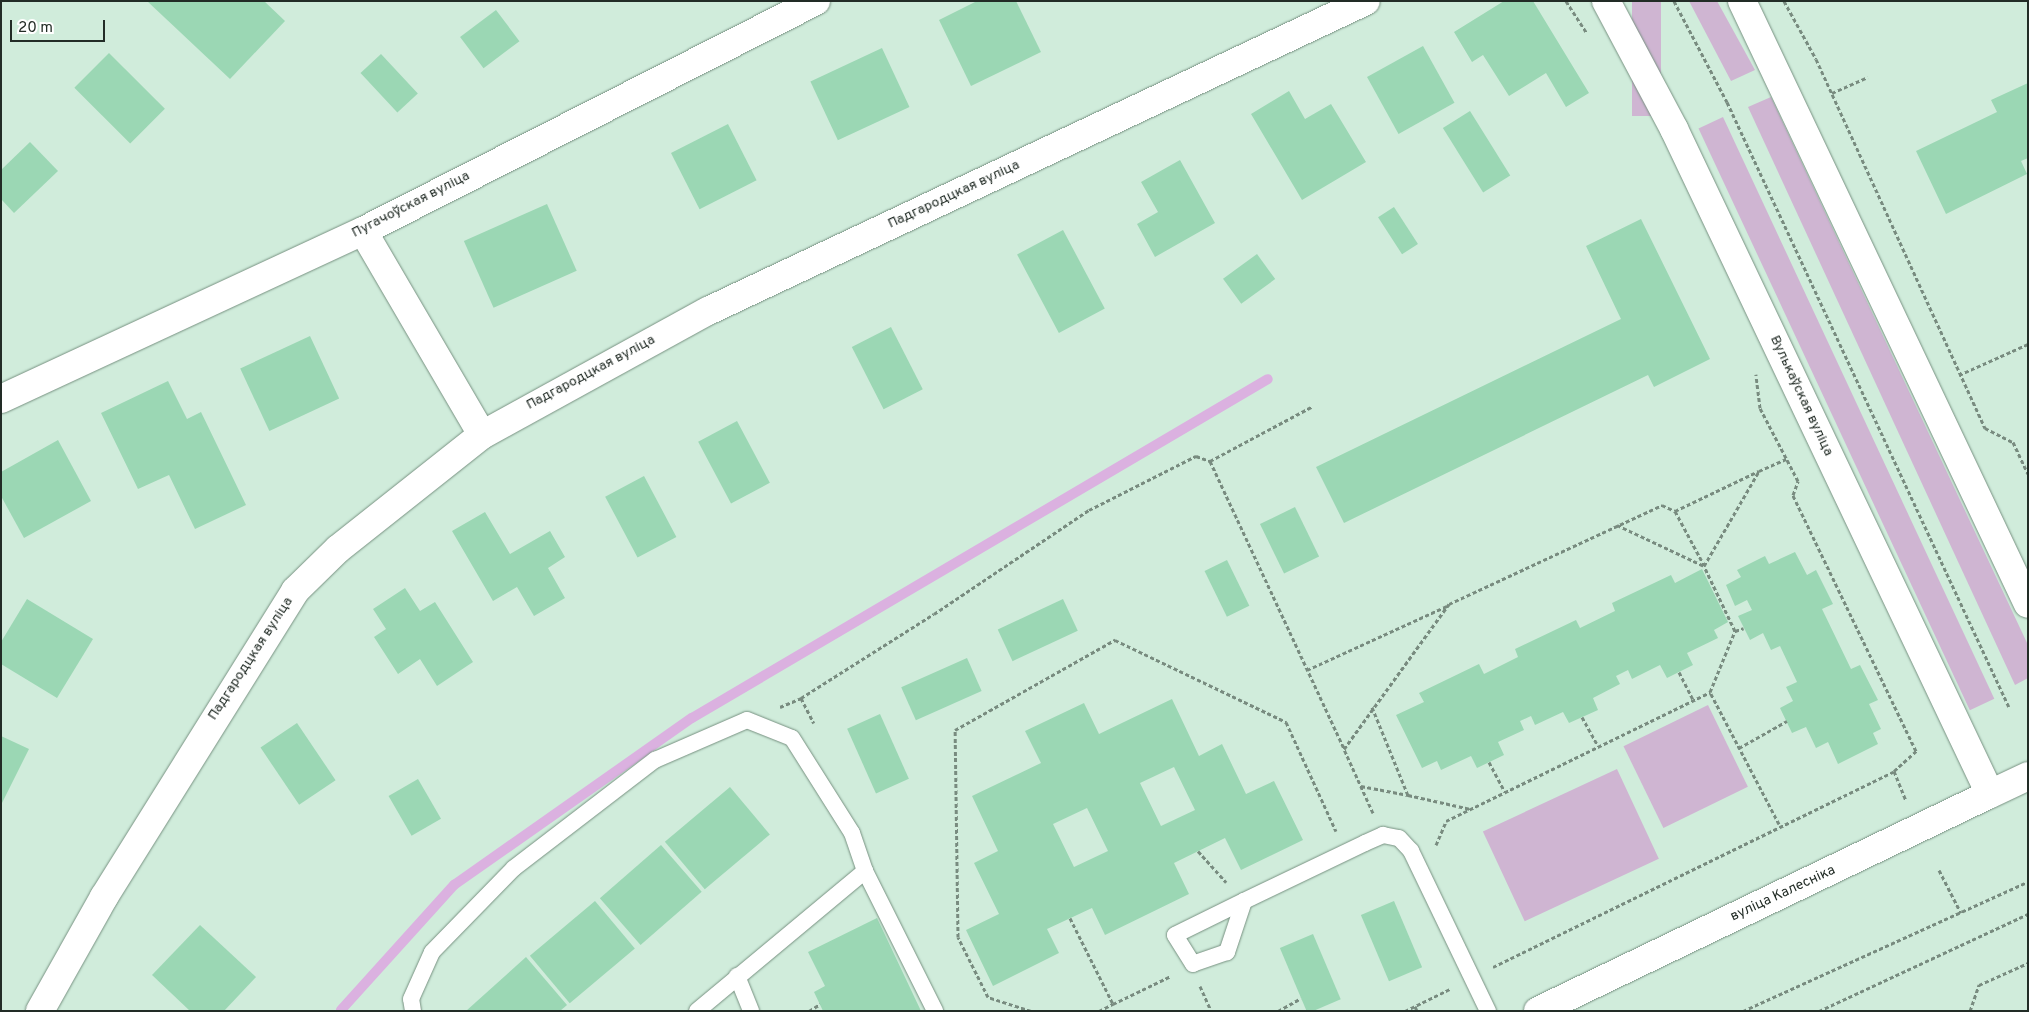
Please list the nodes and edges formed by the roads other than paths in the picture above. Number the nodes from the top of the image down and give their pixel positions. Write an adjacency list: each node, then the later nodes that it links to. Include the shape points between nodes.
1 (816, 1): 5 (street, Пугачоўская вуліца)
2 (1366, 1): 7 (street, Падгародцкая вуліца, via 708,311)
3 (1606, 1): 10 (street, Вулькаўская вуліца, via 1678,137)
4 (1742, 1): 8 (street)
5 (363, 231): 6 (street, Пугачоўская вуліца); 7 (street)
6 (1, 399)
7 (482, 435): 14 (street, Падгародцкая вуліца, via 338,549 295,591 104,897)
8 (2028, 604)
9 (2028, 776): 10 (street, вуліца Калесніка)
10 (1990, 794): 20 (street, вуліца Калесніка)
11 (865, 871): 13 (lane); 15 (lane, via 852,834 792,738 747,720 655,760 514,868 432,952 411,1000); 18 (lane)
12 (1244, 900): 19 (lane, via 1383,836 1399,838 1423,876)
13 (737, 976): 16 (lane); 17 (lane)
14 (40, 1011)
15 (413, 1011)
16 (698, 1011)
17 (751, 1011)
18 (935, 1011)
19 (1488, 1011)
20 (1538, 1011)

